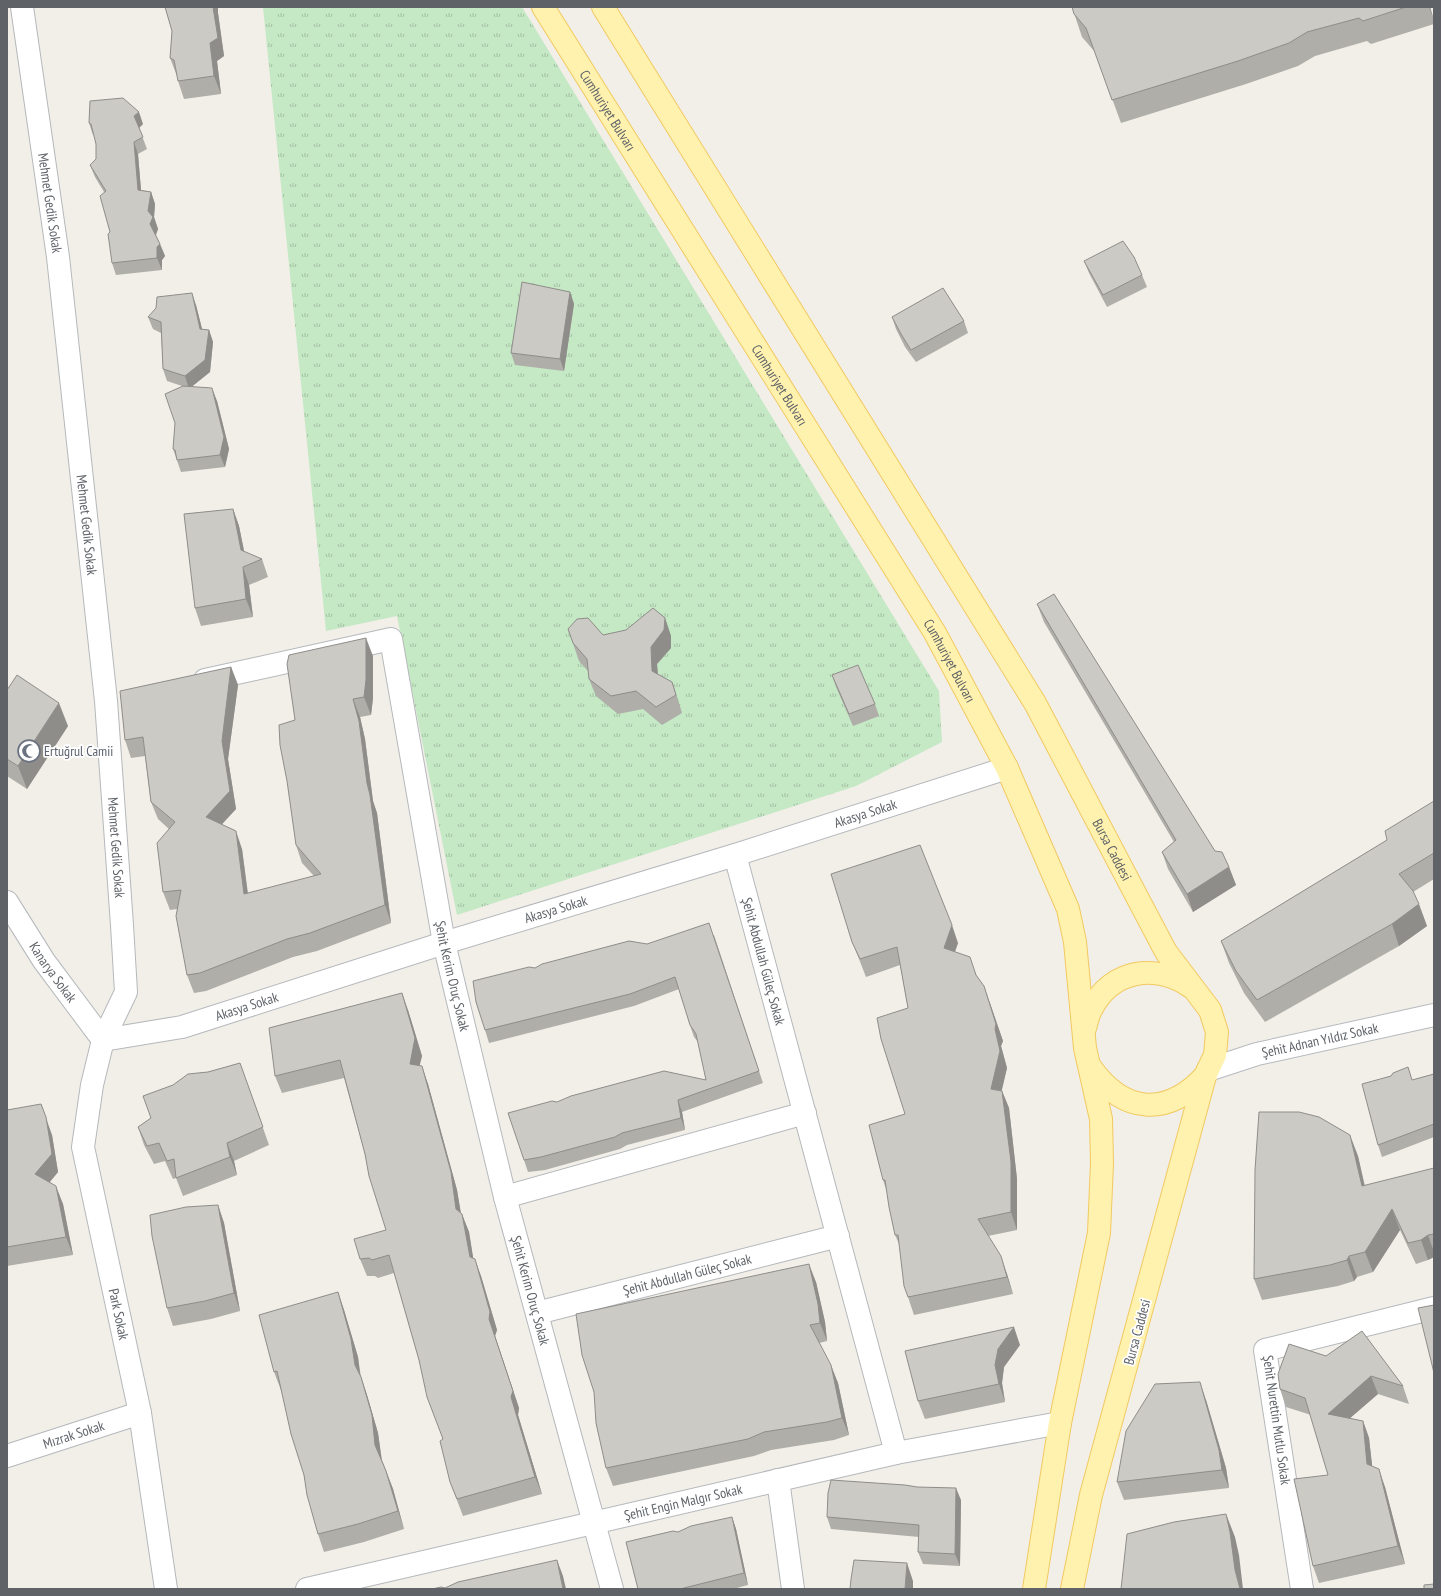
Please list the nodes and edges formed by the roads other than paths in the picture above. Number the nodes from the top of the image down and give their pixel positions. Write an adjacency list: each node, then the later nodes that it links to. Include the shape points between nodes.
1 (22, 7): 6 (street, Mehmet Gedik Sokak, via 58,257)
2 (543, 7): 7 (main road, Cumhuriyet Bulvarı, via 935,633)
3 (603, 7): 11 (main road, Bursa Caddesi, via 1035,703 1166,952)
4 (183, 685): 10 (street, Şehit Kerim Oruç Sokak, via 391,639)
5 (130, 696): 6 (street)
6 (106, 701): 14 (street, Mehmet Gedik Sokak, via 126,992)
7 (1007, 768): 8 (street, Akasya Sokak); 13 (main road, Bursa Caddesi, via 1068,909 1075,942)
8 (735, 855): 10 (street, Akasya Sokak); 17 (street, Şehit Abdullah Güleç Sokak)
9 (7, 902): 14 (street, Kanarya Sokak, via 44,961)
10 (444, 942): 14 (street, Akasya Sokak, via 182,1027); 18 (street, Şehit Kerim Oruç Sokak)
11 (1197, 991): 13 (main road, Bursa Caddesi, via 1178,978 1158,972 1138,973 1118,980 1102,993 1090,1010); 16 (main road, Bursa Caddesi, via 1210,1010 1217,1032 1215,1055)
12 (1434, 1015): 16 (street, Şehit Adnan Yıldız Sokak, via 1257,1054)
13 (1085, 1029): 15 (main road, Bursa Caddesi, via 1085,1048)
14 (103, 1040): 22 (street, Park Sokak, via 92,1085 83,1147)
15 (1091, 1067): 16 (main road, Bursa Caddesi, via 1102,1083 1117,1095 1136,1103 1156,1105 1175,1100 1192,1090); 23 (main road, Bursa Caddesi, via 1100,1119 1102,1163 1099,1233)
16 (1207, 1073): 33 (main road, Bursa Caddesi, via 1091,1495)
17 (805, 1113): 18 (street); 19 (street, Şehit Abdullah Güleç Sokak)
18 (505, 1197): 21 (street, Şehit Kerim Oruç Sokak)
19 (838, 1236): 21 (street, Şehit Abdullah Güleç Sokak); 24 (street, Şehit Abdullah Güleç Sokak)
20 (1434, 1308): 34 (street, Şehit Nurettin Mutlu Sokak, via 1265,1350)
21 (537, 1313): 27 (street, Şehit Kerim Oruç Sokak)
22 (140, 1412): 25 (street, Mızrak Sokak); 28 (street, Park Sokak)
23 (1060, 1423): 24 (street, Şehit Engin Malgır Sokak); 32 (main road, Bursa Caddesi)
24 (896, 1453): 26 (street, Şehit Engin Malgır Sokak)
25 (7, 1456)
26 (778, 1480): 27 (street, Şehit Engin Malgır Sokak); 31 (street)
27 (593, 1523): 29 (street, Şehit Engin Malgır Sokak); 30 (street, Şehit Kerim Oruç Sokak)
28 (166, 1589)
29 (307, 1589)
30 (612, 1589)
31 (793, 1589)
32 (1034, 1589)
33 (1072, 1589)
34 (1302, 1589)

